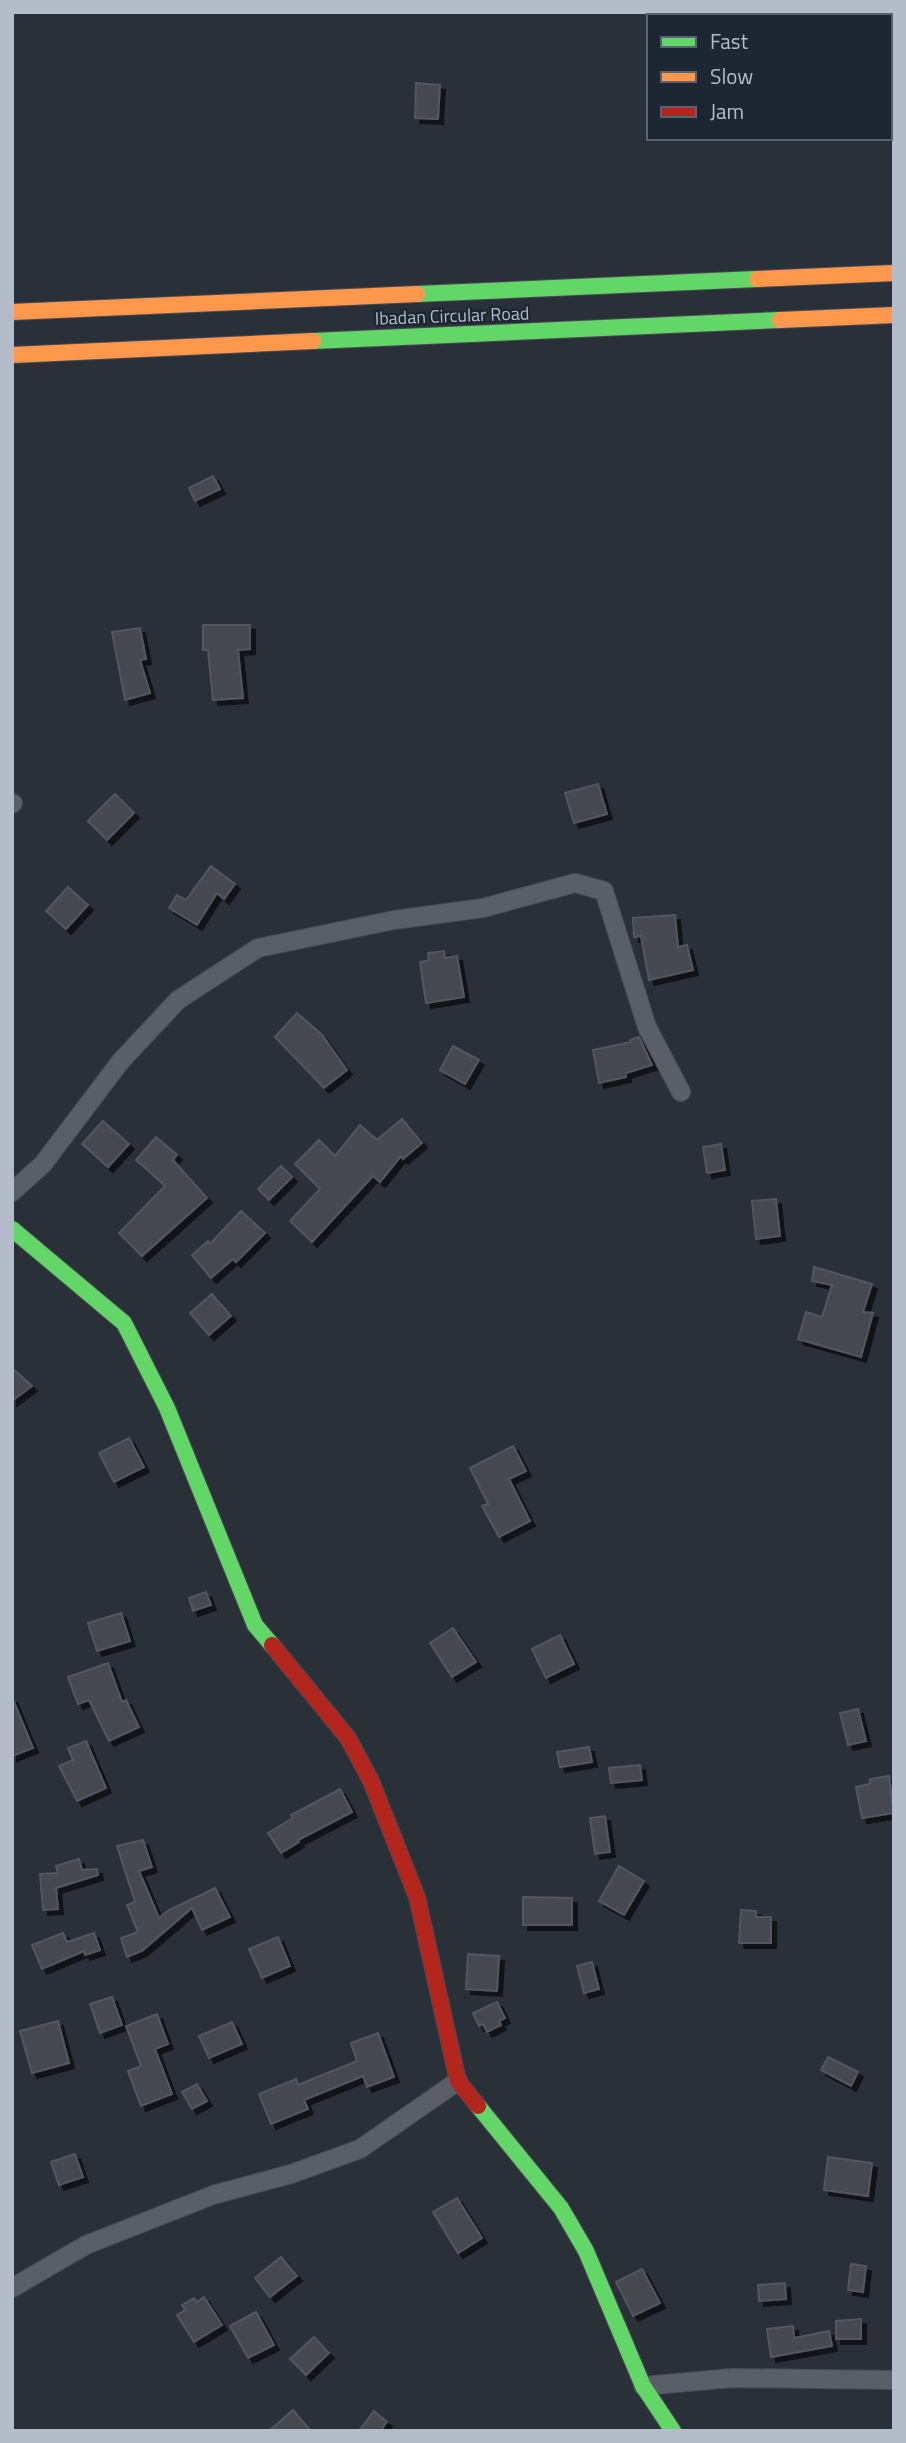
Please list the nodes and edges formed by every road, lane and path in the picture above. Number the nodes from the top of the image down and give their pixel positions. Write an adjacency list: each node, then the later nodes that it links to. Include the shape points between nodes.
1 (894, 273): 2 (main road, Ibadan Circular Road)
2 (12, 313)
3 (894, 315): 4 (main road, Ibadan Circular Road)
4 (12, 355)
5 (681, 1092): 6 (street, via 647,1027 604,891 575,883 483,908 394,920 258,948 178,1000 120,1062 43,1164)
6 (12, 1192)
7 (12, 1229): 8 (main road, via 124,1323 167,1408 255,1625 348,1738 371,1782 417,1897)
8 (458, 2081): 9 (street, via 360,2148 291,2174 213,2195 99,2240); 11 (main road, via 561,2208 586,2251)
9 (12, 2288)
10 (894, 2380): 11 (street, via 732,2378)
11 (643, 2386): 12 (main road)
12 (673, 2431)

